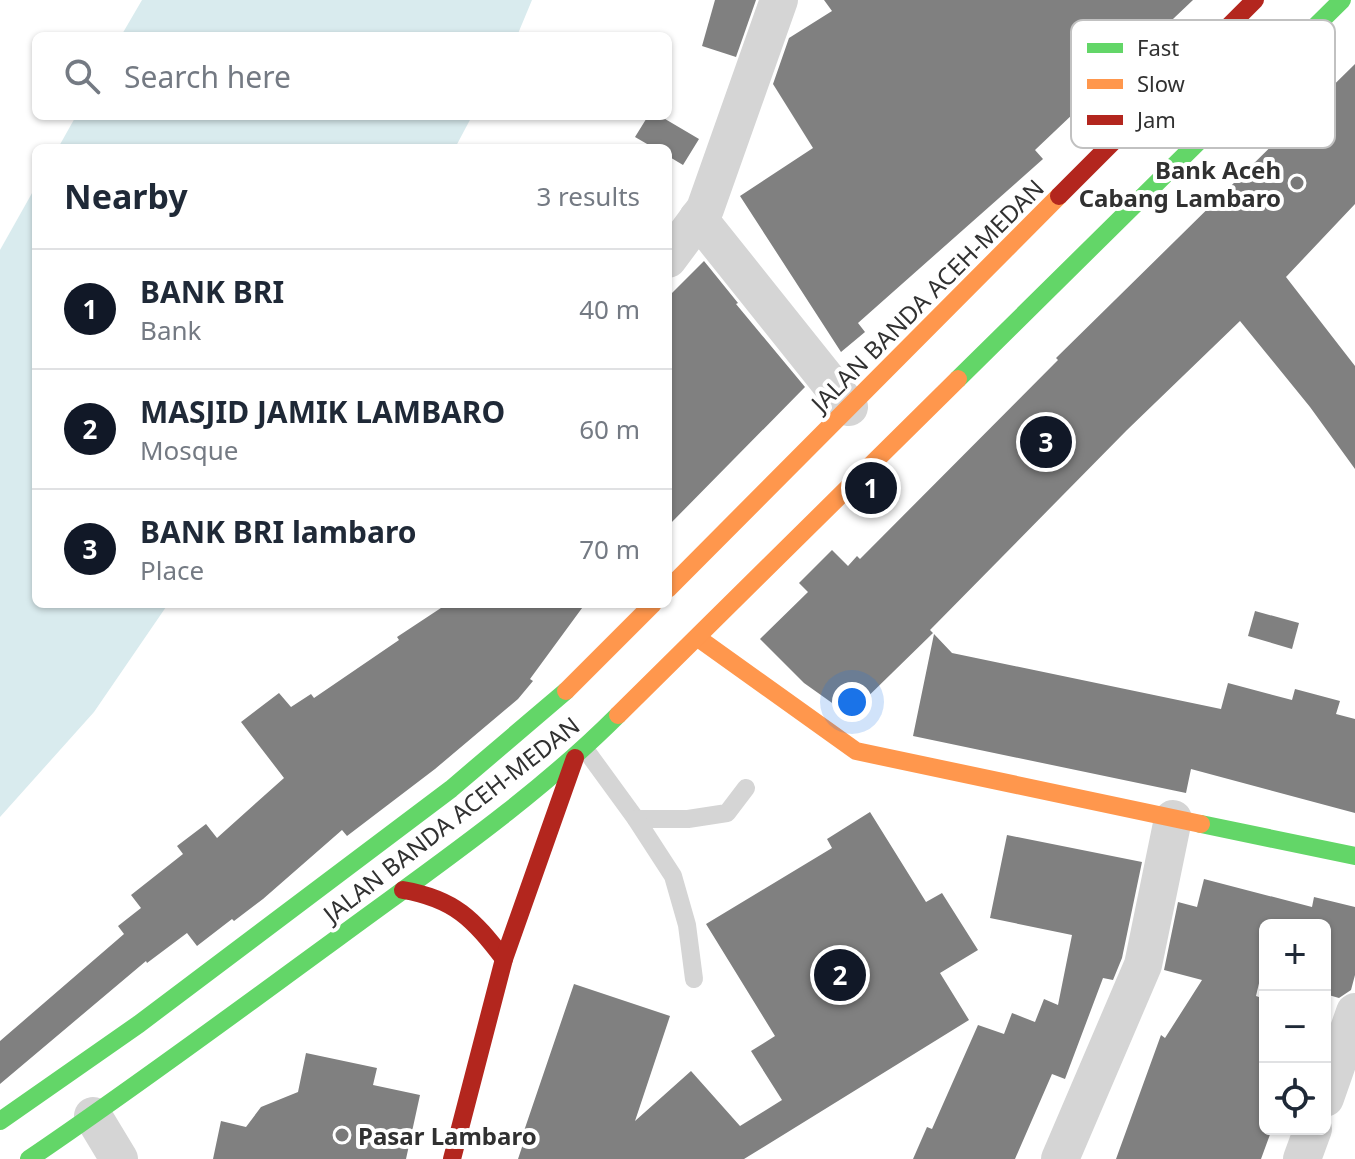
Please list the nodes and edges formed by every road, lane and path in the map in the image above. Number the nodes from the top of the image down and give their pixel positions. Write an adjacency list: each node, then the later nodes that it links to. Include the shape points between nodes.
1 (779, 0): 8 (street)
2 (1255, 0): 4 (main road, JALAN BANDA ACEH-MEDAN)
3 (1342, 0): 5 (main road, JALAN BANDA ACEH-MEDAN)
4 (1235, 20)
5 (1322, 20)
6 (1107, 148): 10 (main road, JALAN BANDA ACEH-MEDAN)
7 (1193, 148): 13 (main road, JALAN BANDA ACEH-MEDAN)
8 (698, 218): 9 (street); 10 (street)
9 (672, 254)
10 (849, 407): 11 (main road, JALAN BANDA ACEH-MEDAN)
11 (672, 585)
12 (649, 608): 25 (main road, JALAN BANDA ACEH-MEDAN, via 569,689 451,789 139,1024)
13 (698, 638): 14 (main road, JALAN BANDA ACEH-MEDAN); 17 (main road, via 856,751)
14 (580, 754): 16 (lane); 19 (main road, JALAN BANDA ACEH-MEDAN); 20 (main road)
15 (746, 788): 16 (lane, via 727,813)
16 (636, 819): 21 (lane, via 673,876)
17 (1173, 819): 18 (main road); 30 (street, via 1143,965)
18 (1355, 856)
19 (403, 890): 20 (main road, via 453,903); 24 (main road, JALAN BANDA ACEH-MEDAN)
20 (504, 959): 29 (main road)
21 (694, 979)
22 (1355, 1012): 23 (street)
23 (1331, 1081)
24 (93, 1116): 27 (main road, JALAN BANDA ACEH-MEDAN); 28 (street)
25 (0, 1121)
26 (1311, 1135): 31 (street)
27 (29, 1159)
28 (119, 1159)
29 (452, 1159)
30 (1060, 1159)
31 (1302, 1159)

